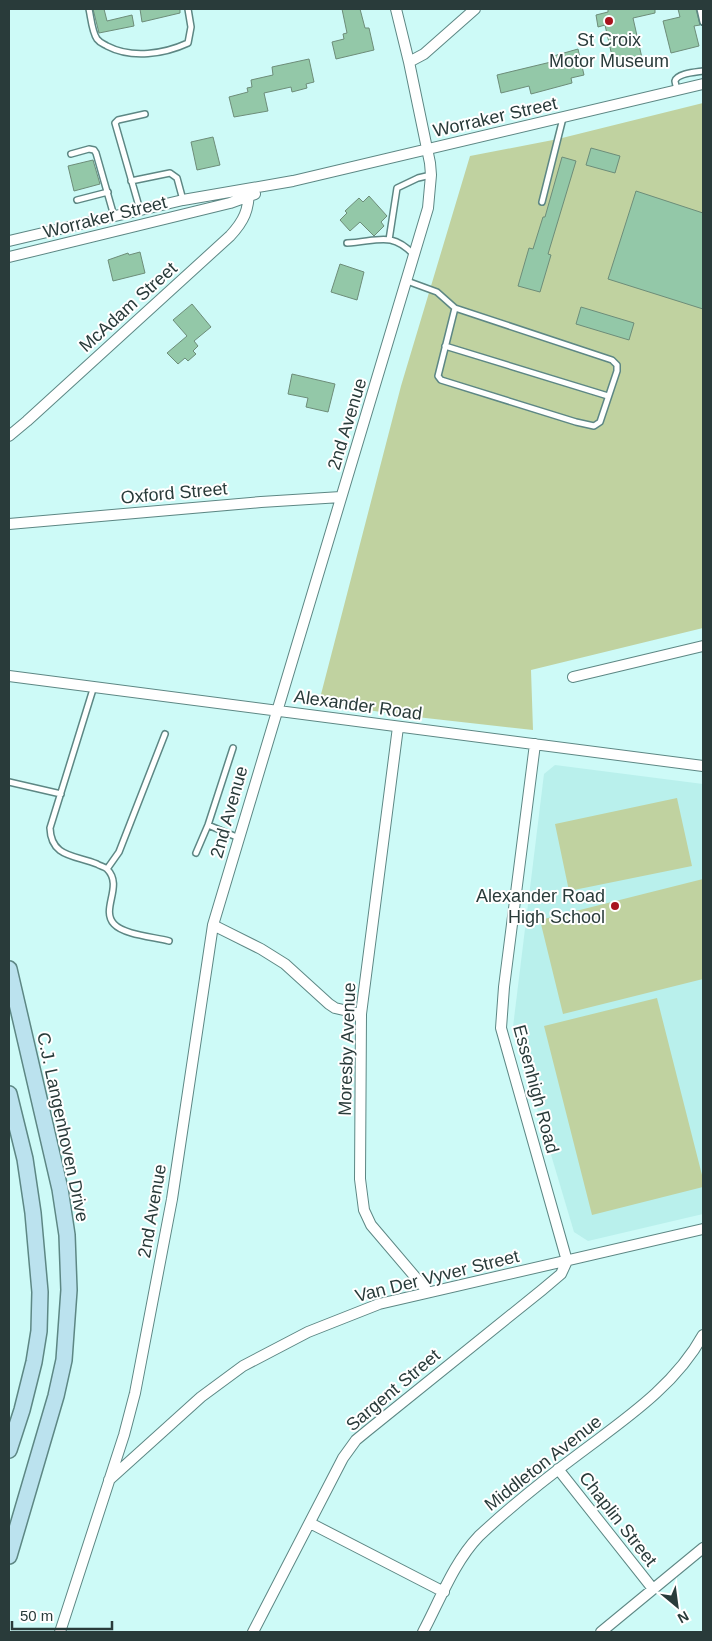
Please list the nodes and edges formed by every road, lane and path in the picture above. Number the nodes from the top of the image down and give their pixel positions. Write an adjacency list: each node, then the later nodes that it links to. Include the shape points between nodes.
1 (89, 9): 2 (lane, via 96,38 100,42 111,48 142,54 157,53 188,43 192,27)
2 (188, 9)
3 (396, 9): 7 (street, 2nd Avenue)
4 (475, 9): 7 (street, via 424,54)
5 (700, 9): 6 (lane)
6 (703, 22)
7 (409, 62): 13 (street, 2nd Avenue)
8 (703, 70): 10 (lane, via 677,78)
9 (703, 84): 10 (street, Worraker Street)
10 (677, 90): 12 (street, Worraker Street)
11 (145, 114): 16 (lane, via 115,123)
12 (563, 118): 13 (street, Worraker Street); 21 (lane)
13 (427, 149): 15 (street, 2nd Avenue); 18 (street, Worraker Street)
14 (71, 154): 17 (lane, via 94,150)
15 (431, 175): 24 (lane, via 397,188); 27 (street, 2nd Avenue, via 428,208)
16 (131, 181): 20 (lane, via 170,173 177,178); 22 (lane)
17 (108, 192): 19 (lane); 23 (lane)
18 (249, 193): 20 (street, Worraker Street); 28 (street, Worraker Street, via 230,204); 33 (street, McAdam Street, via 246,215 230,236)
19 (77, 200)
20 (183, 200): 22 (street, Worraker Street)
21 (542, 202)
22 (140, 210): 23 (street, Worraker Street)
23 (114, 216): 25 (street, Worraker Street)
24 (389, 240): 26 (lane); 27 (lane, via 397,240)
25 (9, 241)
26 (347, 243)
27 (414, 255): 29 (street, 2nd Avenue)
28 (9, 257)
29 (407, 281): 30 (lane, via 438,292); 34 (street, 2nd Avenue)
30 (454, 308): 31 (lane); 32 (lane, via 612,360 617,371)
31 (445, 346): 32 (lane); 32 (lane, via 438,376 441,380 594,426 600,422)
32 (608, 396)
33 (9, 436)
34 (342, 497): 35 (street, Oxford Street); 40 (street, 2nd Avenue)
35 (9, 524)
36 (703, 646): 38 (street)
37 (9, 676): 39 (street, Alexander Road)
38 (573, 677)
39 (94, 686): 40 (street, Alexander Road); 47 (lane)
40 (276, 710): 41 (street, Alexander Road); 49 (street, 2nd Avenue)
41 (398, 727): 43 (street, Alexander Road); 55 (street, Moresby Avenue)
42 (166, 734): 51 (lane, via 118,852)
43 (535, 744): 45 (street, Alexander Road); 58 (street, Essenhigh Road, via 501,1028)
44 (233, 748): 48 (lane)
45 (703, 766)
46 (9, 782): 47 (lane)
47 (61, 794): 51 (lane, via 50,828 51,839 68,856)
48 (208, 825): 49 (lane); 50 (lane)
49 (239, 838): 52 (street, 2nd Avenue)
50 (196, 853)
51 (107, 869): 53 (lane, via 114,882 109,915 114,924 128,932)
52 (213, 925): 55 (street, via 286,964 329,1004); 63 (street, 2nd Avenue, via 172,1199 135,1393)
53 (169, 940)
54 (9, 968): 66 (main road, C.J. Langenhoven Drive, via 60,1189 69,1290 64,1360 56,1396)
55 (361, 1014): 59 (street, Moresby Avenue, via 360,1179 364,1210 379,1236)
56 (9, 1094): 61 (main road, via 25,1159 40,1292 34,1362)
57 (703, 1228): 58 (street, Van Der Vyver Street)
58 (567, 1261): 59 (street, Van Der Vyver Street); 64 (street, Sargent Street, via 561,1274 356,1440)
59 (428, 1292): 63 (street, Van Der Vyver Street, via 349,1315 243,1366 201,1397)
60 (703, 1335): 62 (street, Middleton Avenue, via 690,1357 660,1390)
61 (9, 1450)
62 (558, 1470): 67 (street, Chaplin Street); 68 (street, Middleton Avenue, via 490,1525 470,1546)
63 (109, 1480): 69 (street, 2nd Avenue)
64 (310, 1522): 68 (street); 70 (street, Sargent Street)
65 (703, 1548): 67 (street)
66 (9, 1556)
67 (652, 1589): 72 (street)
68 (444, 1592): 71 (street, Middleton Avenue)
69 (60, 1632)
70 (253, 1632)
71 (423, 1632)
72 (600, 1632)

